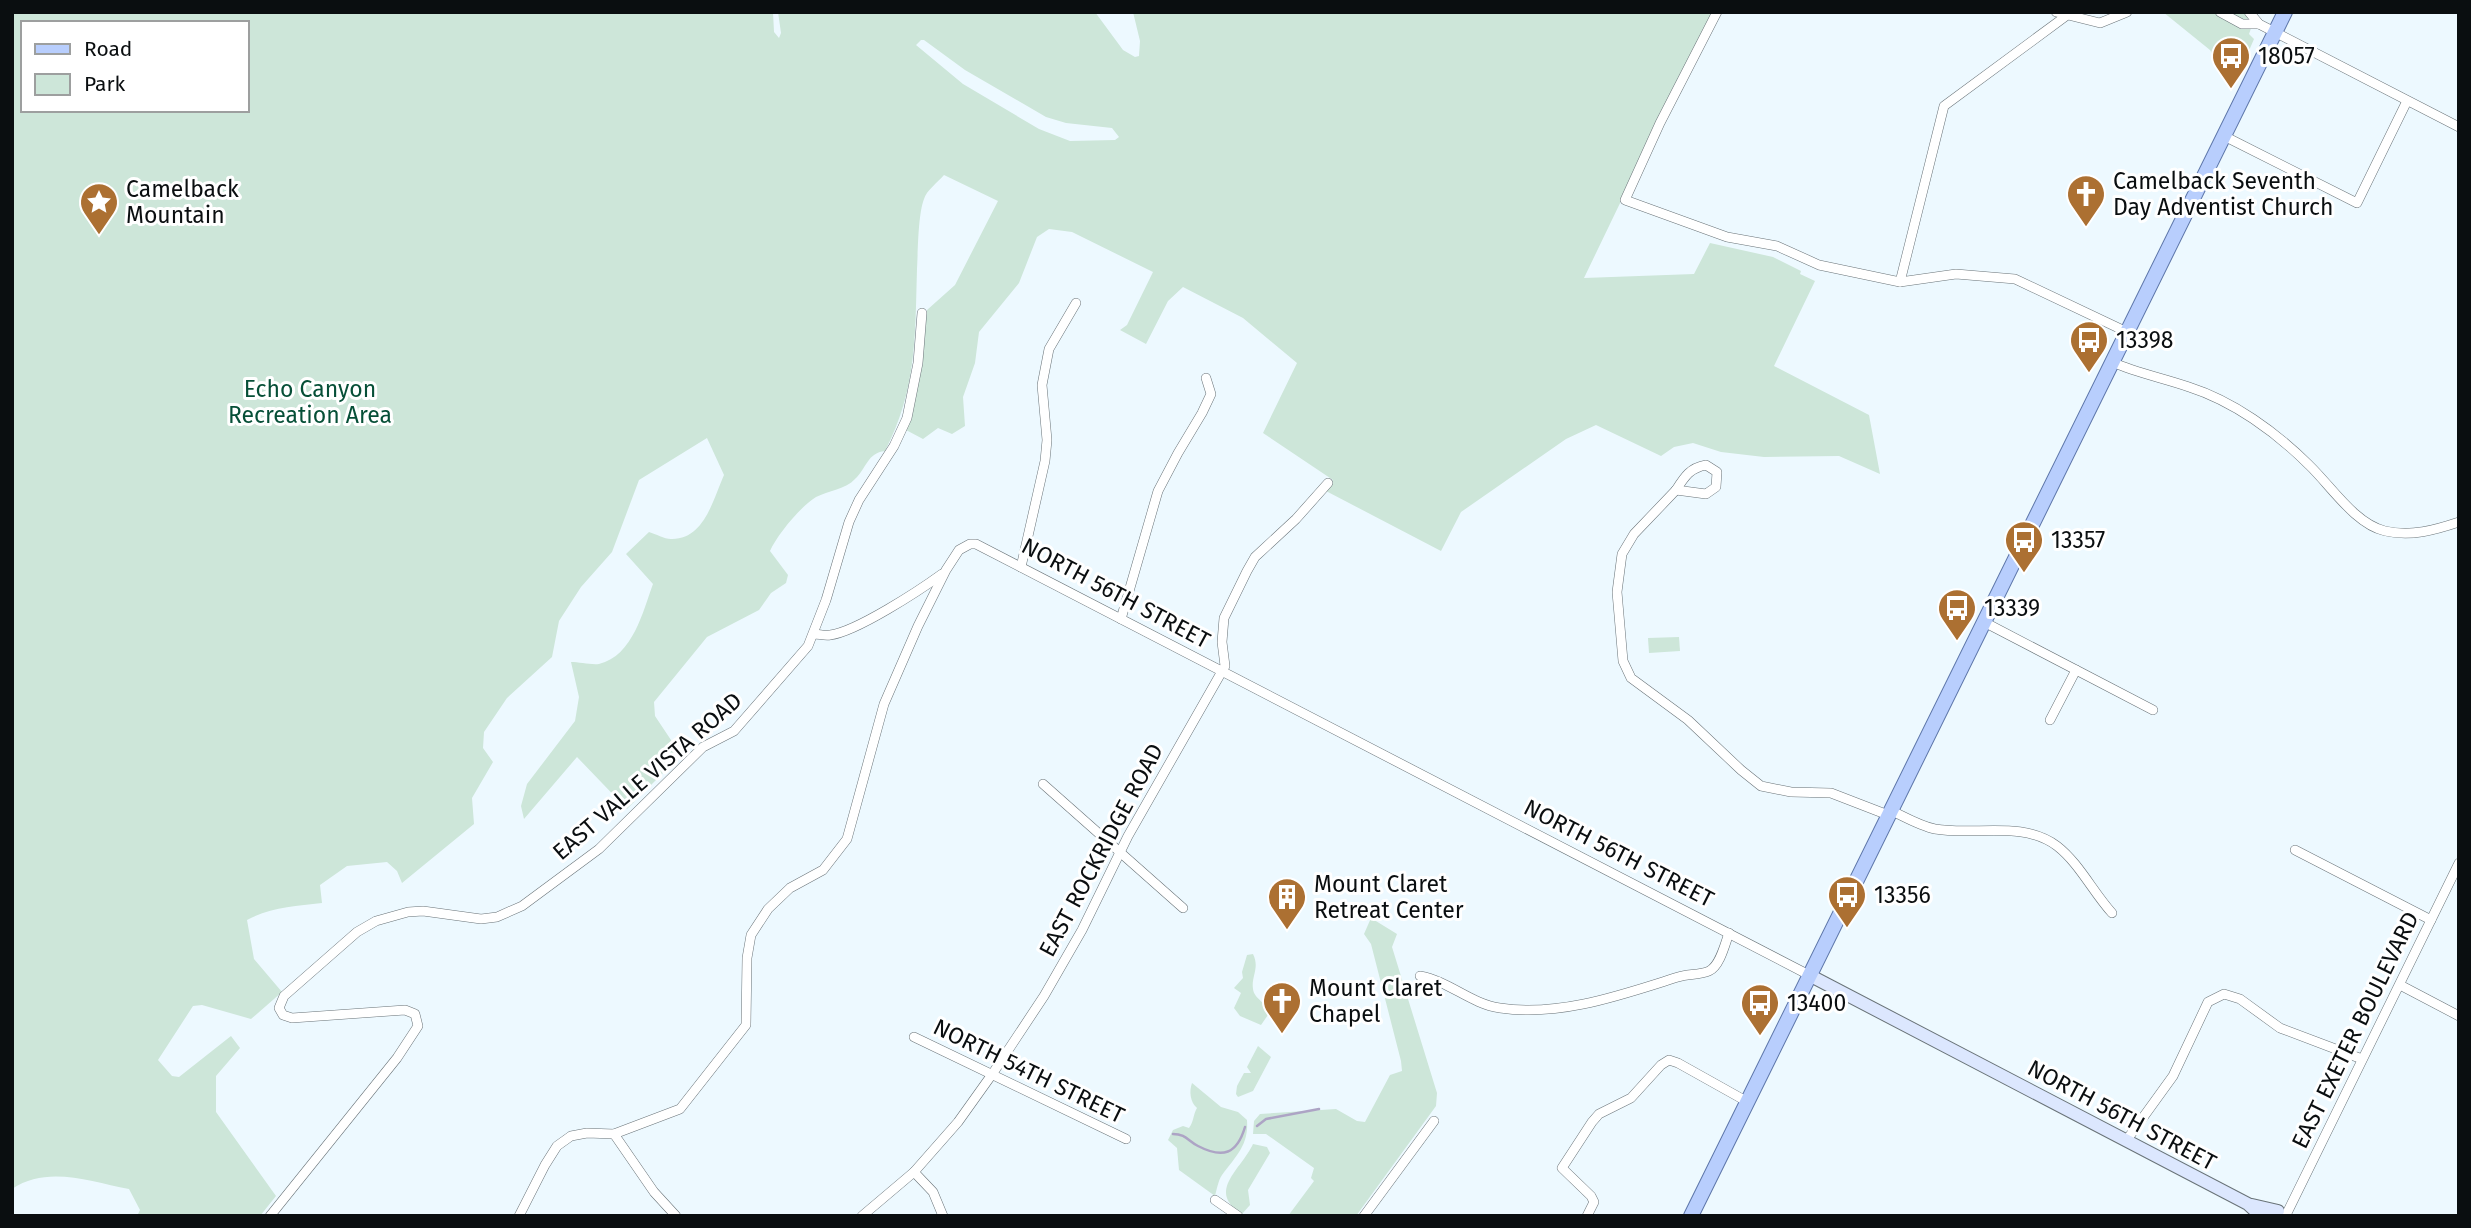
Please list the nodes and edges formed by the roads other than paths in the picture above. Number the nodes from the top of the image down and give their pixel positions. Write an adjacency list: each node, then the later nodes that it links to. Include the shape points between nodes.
1 (1717, 12): 12 (street, via 1625,200 1727,237 1777,246 1819,265)
2 (2127, 12): 6 (street, via 2100,23)
3 (2220, 12): 7 (street, via 2242,24)
4 (2249, 12): 7 (street)
5 (2285, 12): 8 (main road)
6 (2061, 14): 12 (street, via 1944,106)
7 (2259, 24): 8 (street)
8 (2275, 33): 9 (street); 11 (main road)
9 (2407, 101): 10 (street); 11 (street, via 2357,203)
10 (2459, 127)
11 (2224, 136): 15 (main road)
12 (1900, 282): 15 (street, via 1956,274 2015,279)
13 (1076, 303): 21 (street, via 1049,349 1042,385 1045,461)
14 (922, 313): 25 (street, EAST VALLE VISTA ROAD, via 907,418 859,500)
15 (2127, 332): 16 (main road)
16 (2112, 362): 20 (street, via 2191,387 2266,428 2354,513 2384,531 2415,533); 24 (main road)
17 (1206, 378): 23 (street, via 1210,394 1158,491)
18 (1328, 483): 27 (street, EAST ROCKRIDGE ROAD, via 1255,556 1224,618 1226,658)
19 (1676, 490): 19 (street, via 1694,467 1706,465 1717,472 1716,487 1706,494); 31 (street, via 1634,534 1622,554 1617,592 1623,661 1631,678 1688,720 1761,786 1831,793)
20 (2459, 522)
21 (1021, 567): 22 (street, NORTH 56TH STREET, via 970,544 959,550); 23 (street, NORTH 56TH STREET)
22 (946, 570): 25 (street, via 863,622 831,635); 48 (street, via 884,704 847,839 822,870 790,888 768,909 751,935 746,1025 680,1108)
23 (1121, 618): 27 (street, NORTH 56TH STREET)
24 (1983, 622): 26 (street); 31 (main road)
25 (814, 634): 56 (street, EAST VALLE VISTA ROAD, via 734,731 703,747 608,841 535,898 497,917 423,911 376,921 284,996 279,1008 292,1018 404,1010 415,1014 418,1026)
26 (2076, 670): 28 (street); 29 (street)
27 (1221, 672): 33 (street, EAST ROCKRIDGE ROAD); 38 (street, NORTH 56TH STREET)
28 (2153, 710)
29 (2050, 720)
30 (1043, 784): 33 (street)
31 (1889, 812): 36 (street, via 1932,828 2012,831 2043,838 2072,862); 39 (main road)
32 (2295, 850): 37 (street)
33 (1121, 853): 35 (street); 45 (street, EAST ROCKRIDGE ROAD, via 1050,985)
34 (2458, 866): 37 (street, EAST EXETER BOULEVARD)
35 (1183, 908)
36 (2112, 913)
37 (2431, 920): 41 (street, EAST EXETER BOULEVARD)
38 (1729, 933): 39 (street, NORTH 56TH STREET); 40 (street, via 1710,970 1557,1008 1498,1008)
39 (1809, 975): 46 (main road); 50 (main road, NORTH 56TH STREET)
40 (1420, 976)
41 (2400, 985): 42 (street); 44 (street, EAST EXETER BOULEVARD)
42 (2459, 1016)
43 (914, 1037): 45 (street, NORTH 54TH STREET)
44 (2362, 1059): 50 (street, via 2280,1028 2240,999 2224,994 2208,1002 2173,1076); 55 (street, EAST EXETER BOULEVARD)
45 (993, 1073): 49 (street, NORTH 54TH STREET); 51 (street, EAST ROCKRIDGE ROAD)
46 (1746, 1101): 54 (main road); 63 (street, via 1678,1063 1669,1060 1661,1065 1632,1098 1599,1114 1562,1168 1591,1196 1594,1202)
47 (1434, 1121): 62 (street)
48 (614, 1134): 57 (street, via 571,1136 557,1146); 58 (street, via 654,1192)
49 (1126, 1139)
50 (2126, 1141): 53 (main road, NORTH 56TH STREET)
51 (914, 1172): 59 (street, EAST ROCKRIDGE ROAD); 60 (street, via 933,1192)
52 (1215, 1200): 61 (street)
53 (2248, 1204): 55 (main road, NORTH 56TH STREET); 64 (main road, NORTH 56TH STREET)
54 (1695, 1214)
55 (2281, 1214)
56 (270, 1216)
57 (519, 1216)
58 (677, 1216)
59 (862, 1216)
60 (943, 1216)
61 (1238, 1216)
62 (1364, 1216)
63 (1587, 1216)
64 (2262, 1216)

